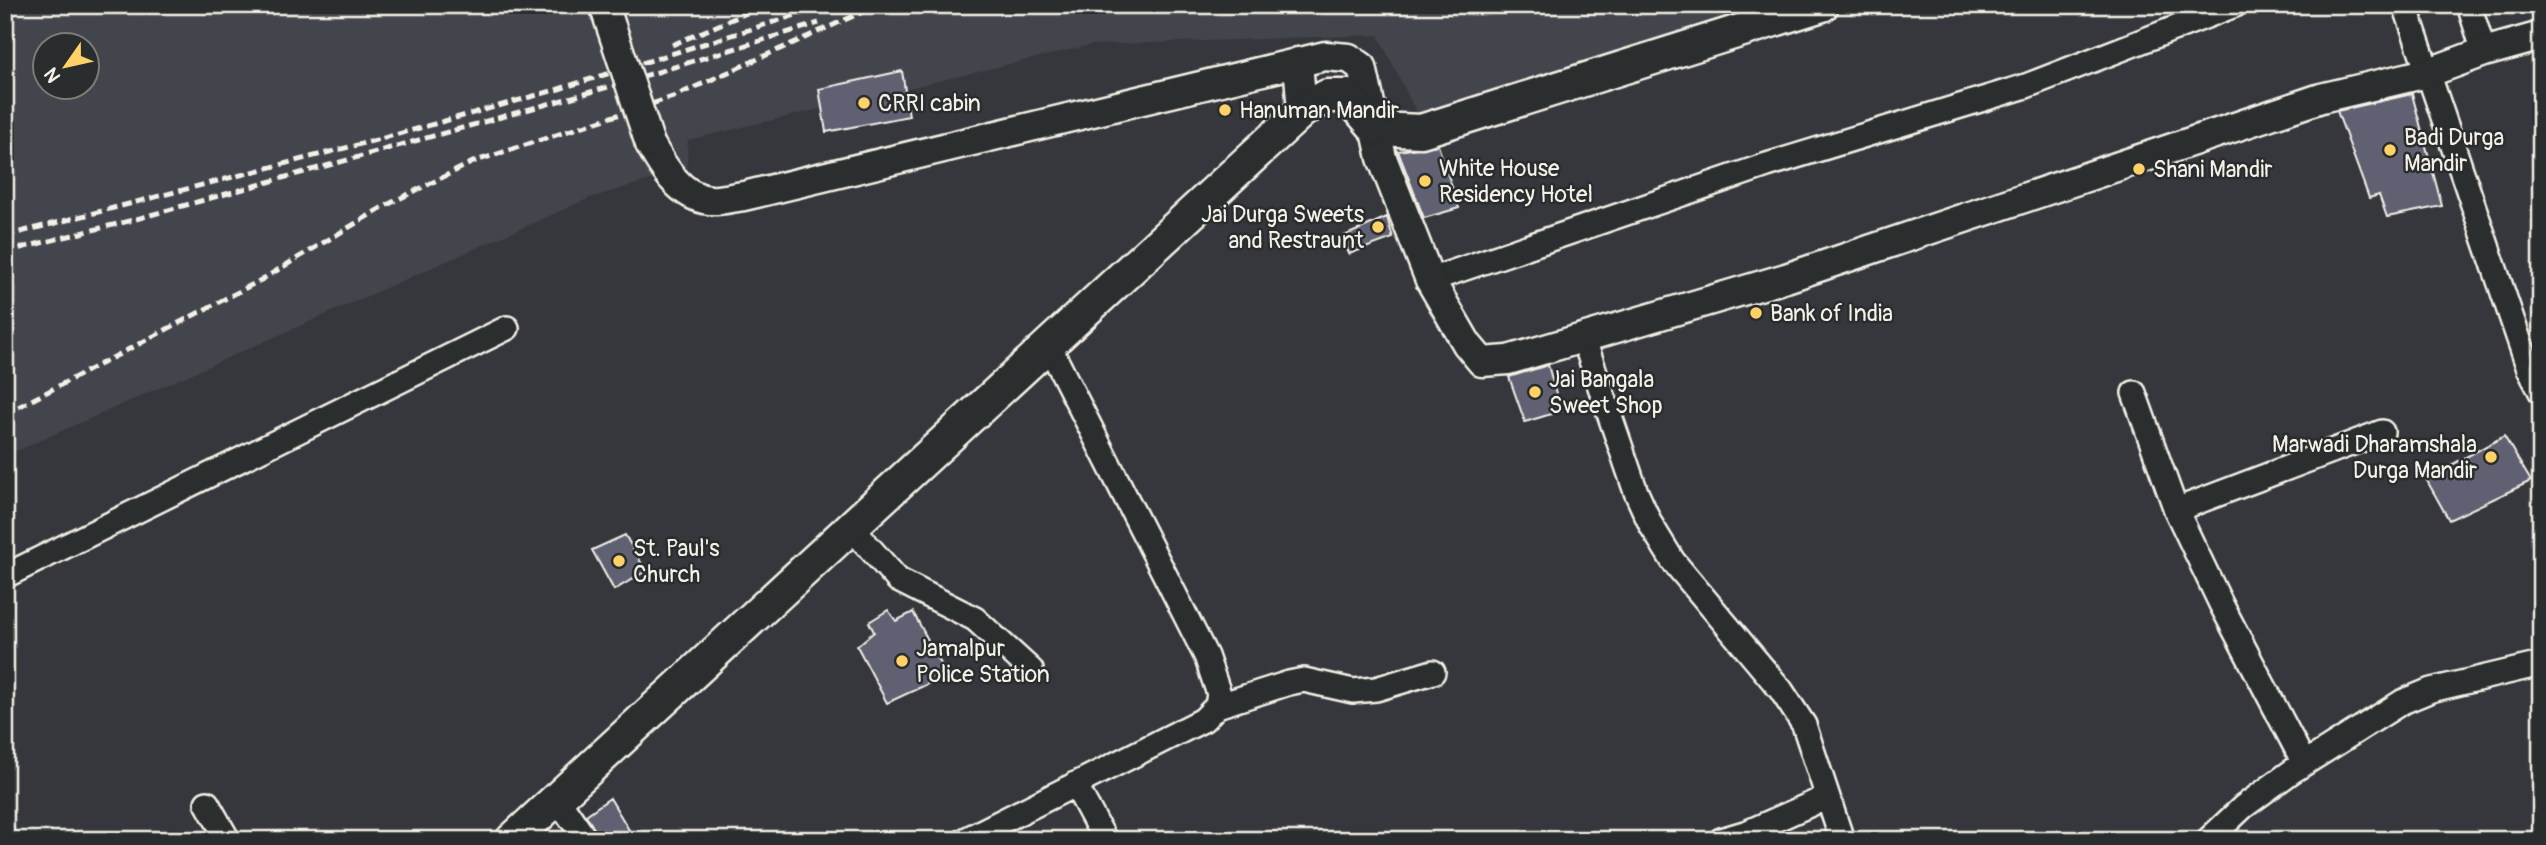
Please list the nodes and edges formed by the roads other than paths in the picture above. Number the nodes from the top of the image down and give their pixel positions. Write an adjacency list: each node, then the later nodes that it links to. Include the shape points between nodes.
1 (604, 5): 8 (street, bridge, via 650,144 667,173 690,193 710,200 744,196)
2 (1822, 5): 11 (main road, via 1421,131)
3 (2235, 5): 12 (street, via 2026,86 1767,165)
4 (2405, 5): 9 (street)
5 (2469, 5): 7 (street)
6 (2541, 36): 7 (street)
7 (2484, 52): 9 (street)
8 (1298, 62): 10 (street); 11 (street, via 1325,56 1349,58 1362,67)
9 (2427, 73): 14 (street, via 2321,98 1786,278); 16 (street, via 2529,369)
10 (1302, 111): 11 (main road, via 1327,96 1348,96); 15 (main road)
11 (1376, 129): 12 (street, via 1382,158)
12 (1430, 280): 14 (street, via 1482,362 1508,360)
13 (507, 328): 21 (street)
14 (1583, 337): 28 (street, via 1651,525 1673,561 1781,690 1804,725)
15 (1048, 344): 20 (main road); 25 (street, via 1206,656 1219,694)
16 (2541, 392)
17 (2134, 393): 19 (street)
18 (2382, 432): 19 (street)
19 (2176, 510): 26 (street)
20 (851, 527): 23 (street, via 898,580 975,619); 29 (main road)
21 (5, 576)
22 (2541, 664): 26 (street, via 2431,690 2402,702)
23 (1031, 670)
24 (1433, 671): 25 (street, via 1376,689 1353,691 1304,680 1289,682)
25 (1217, 706): 27 (street, via 1203,720)
26 (2304, 763): 38 (street, via 2243,807)
27 (1075, 784): 34 (street); 35 (street)
28 (1827, 797): 36 (street); 37 (street)
29 (557, 798): 32 (main road); 33 (street)
30 (207, 803): 31 (street)
31 (228, 840)
32 (512, 840)
33 (586, 840)
34 (965, 840)
35 (1105, 840)
36 (1721, 840)
37 (1842, 840)
38 (2208, 840)

